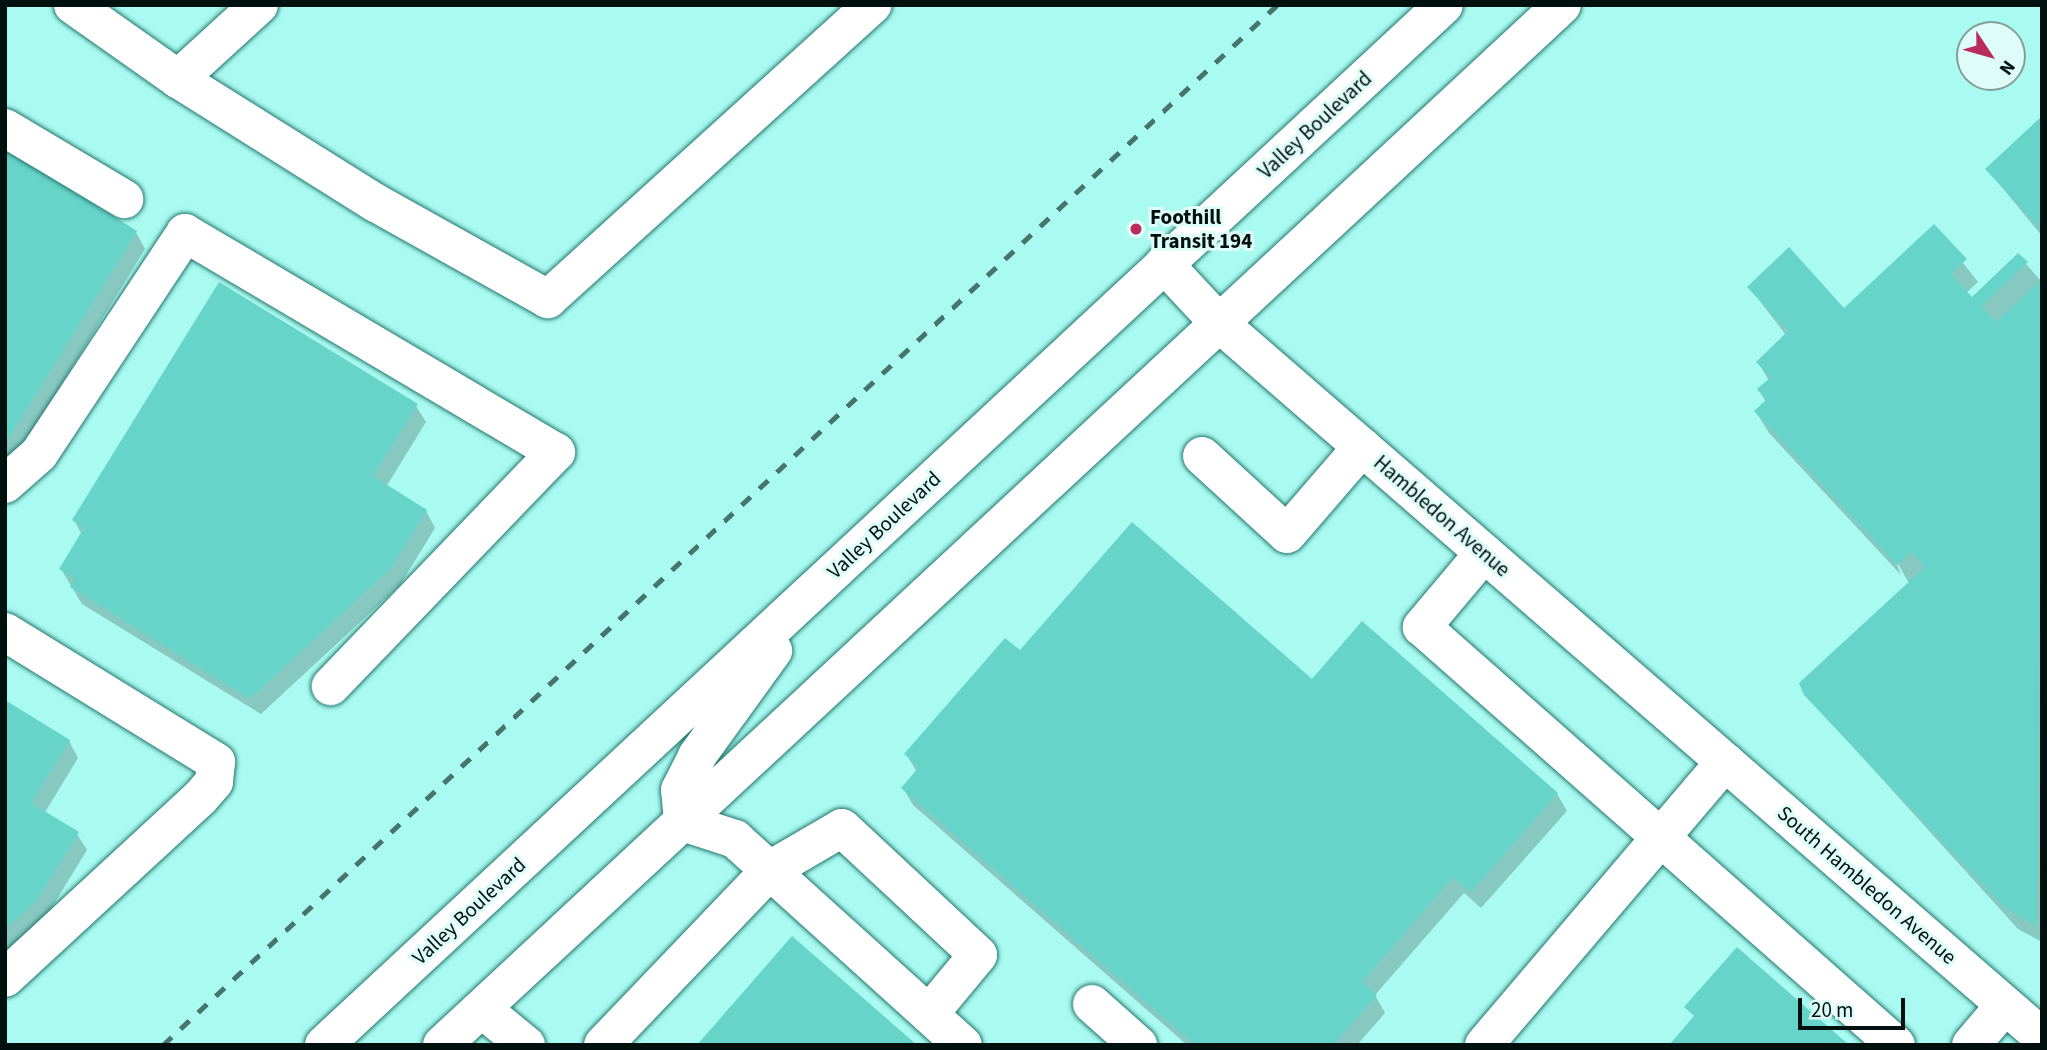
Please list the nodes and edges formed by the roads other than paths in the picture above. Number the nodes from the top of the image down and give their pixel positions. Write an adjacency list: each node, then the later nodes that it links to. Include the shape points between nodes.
1 (73, 5): 6 (main road)
2 (259, 5): 6 (main road)
3 (872, 5): 6 (main road, via 548,299 376,203)
4 (1444, 5): 9 (main road, Valley Boulevard)
5 (1562, 5): 10 (main road)
6 (178, 79)
7 (5, 128): 8 (main road)
8 (124, 199)
9 (1164, 264): 10 (main road, Hambledon Avenue); 15 (main road, Valley Boulevard)
10 (1219, 323): 11 (main road, Hambledon Avenue); 19 (main road)
11 (1363, 447): 12 (main road, via 1287,534); 14 (main road, Hambledon Avenue)
12 (1202, 456)
13 (5, 484): 17 (main road, via 39,454 185,233 556,452)
14 (1484, 553): 18 (main road, Hambledon Avenue); 20 (main road, via 1422,627)
15 (826, 579): 19 (main road, via 697,756 680,790); 28 (main road, Valley Boulevard)
16 (5, 632): 22 (main road, via 216,762 214,782 201,798)
17 (331, 686)
18 (1725, 762): 20 (main road); 24 (main road, South Hambledon Avenue)
19 (683, 822): 21 (main road, via 735,839); 25 (main road)
20 (1660, 838): 34 (main road); 35 (main road)
21 (770, 870): 26 (main road); 26 (main road, via 842,828 978,955); 31 (main road)
22 (5, 978)
23 (1092, 1004): 33 (main road)
24 (2005, 1005): 27 (main road, South Hambledon Avenue); 36 (main road)
25 (482, 1009): 29 (main road); 30 (main road)
26 (929, 1014): 32 (main road)
27 (2042, 1037)
28 (324, 1045)
29 (442, 1045)
30 (526, 1045)
31 (603, 1045)
32 (963, 1045)
33 (1138, 1045)
34 (1484, 1045)
35 (1896, 1045)
36 (1971, 1045)

